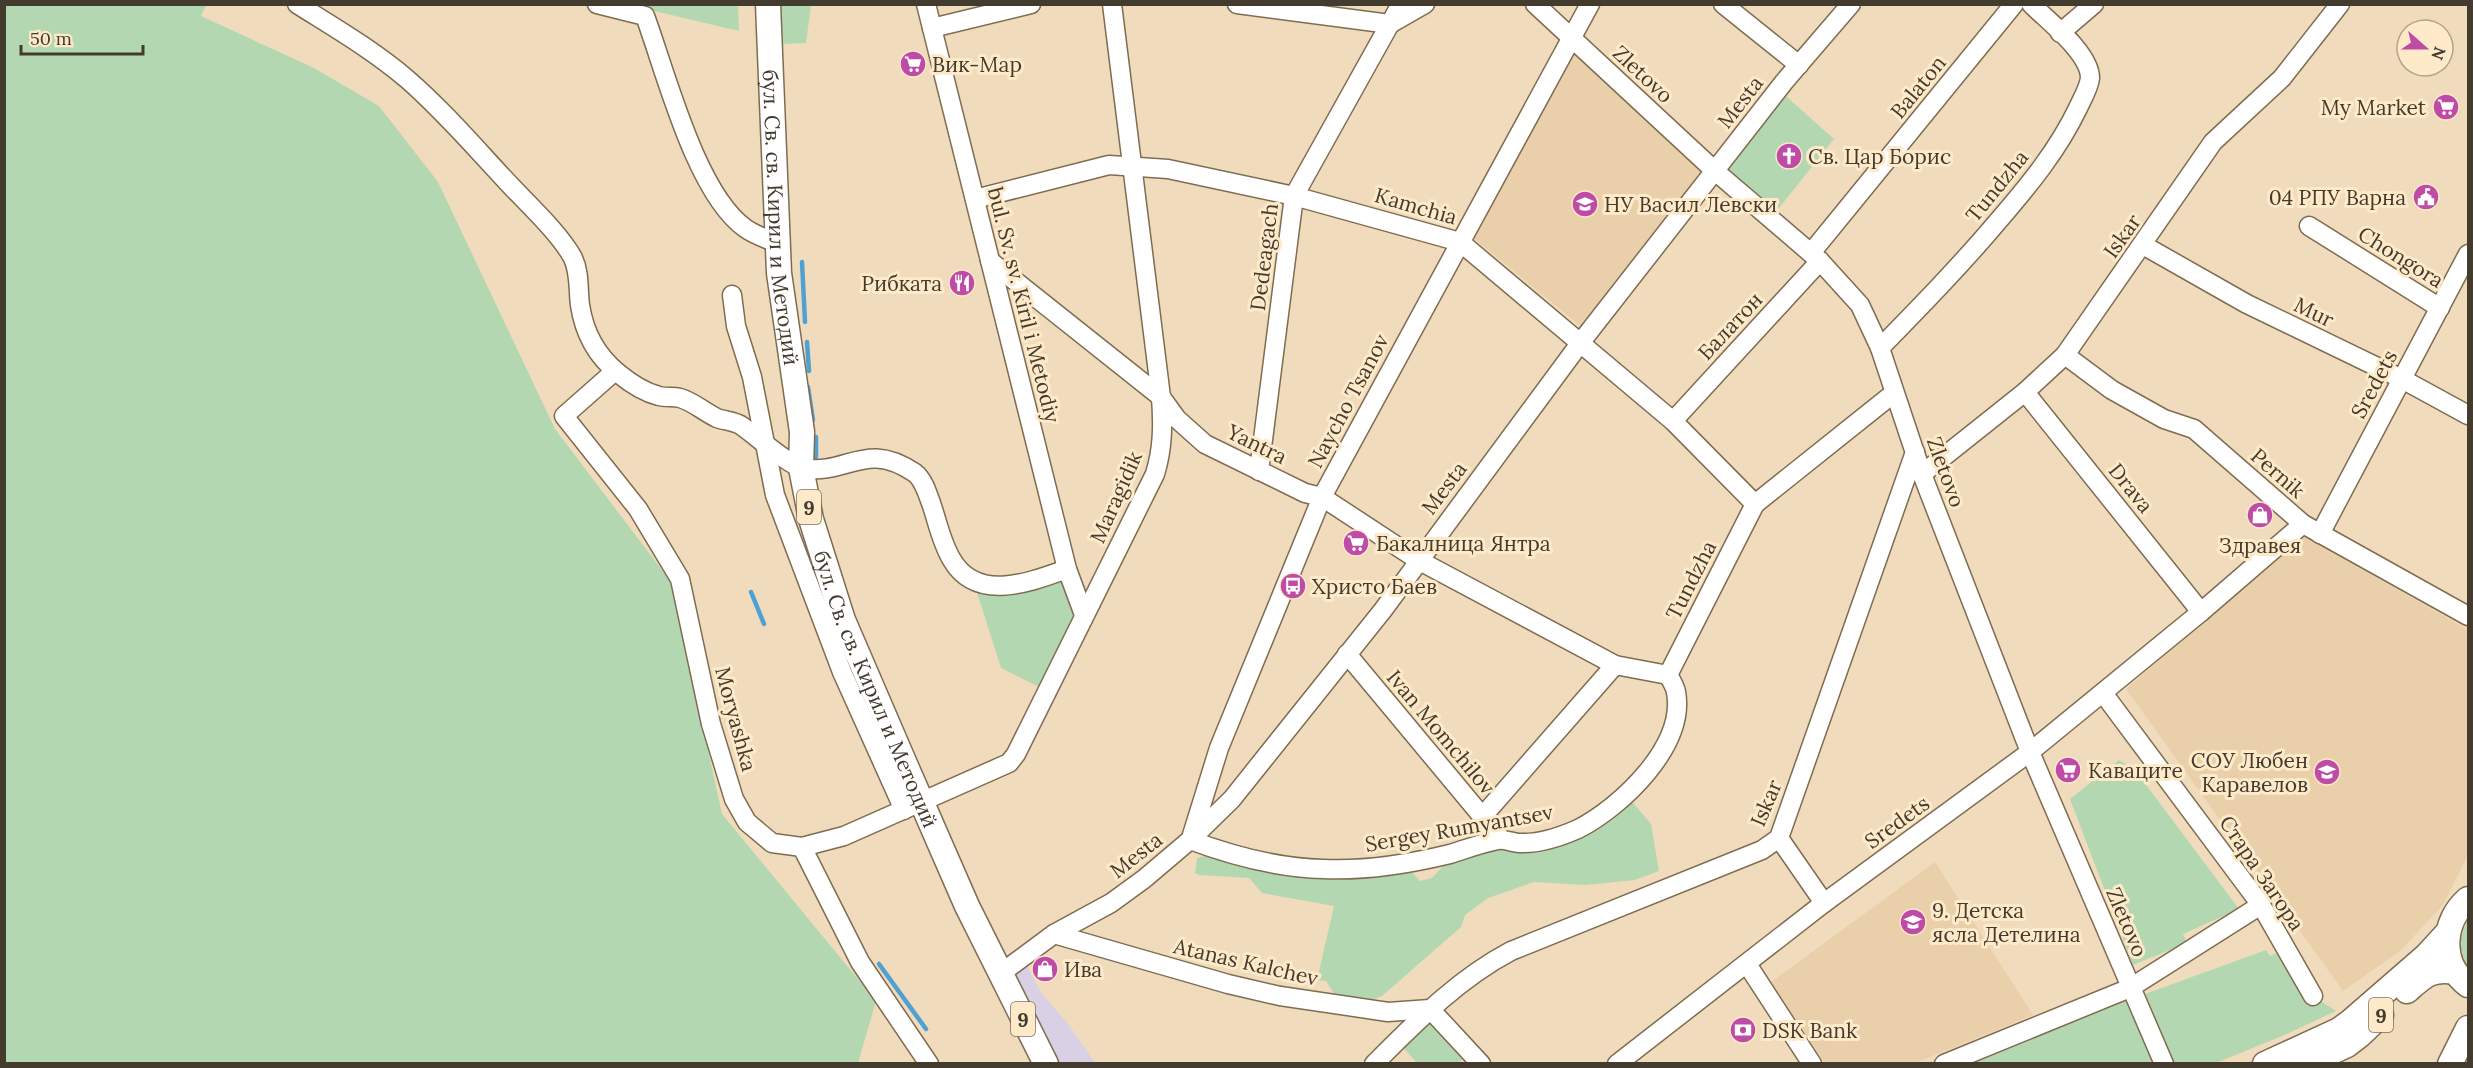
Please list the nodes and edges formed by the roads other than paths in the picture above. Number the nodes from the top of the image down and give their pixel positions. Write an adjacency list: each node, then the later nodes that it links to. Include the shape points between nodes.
1 (297, 4): 40 (street, via 363,45 407,79 546,223 573,258 580,307 592,345)
2 (597, 4): 30 (street, via 645,16 679,117 715,195 744,228)
3 (768, 4): 30 (main road, бул. Св. св. Кирил и Методий / 9)
4 (926, 4): 20 (street, bul. Sv. sv. Kiril i Metodiy)
5 (1031, 4): 18 (street)
6 (1112, 4): 24 (street, Maragidik)
7 (1237, 4): 19 (street)
8 (1401, 4): 19 (street, Dedeagach)
9 (1425, 4): 19 (street)
10 (1535, 4): 22 (street, Zletovo)
11 (1590, 4): 22 (street, Naycho Tsanov)
12 (1723, 4): 23 (street)
13 (1851, 4): 23 (street, Mesta)
14 (2014, 4): 33 (street, Balaton)
15 (2031, 4): 21 (street)
16 (2094, 4): 21 (street)
17 (2340, 4): 31 (street, Iskar, via 2282,78 2213,142)
18 (990, 8): 20 (street)
19 (1390, 24): 26 (street, Dedeagach)
20 (932, 28): 27 (street, bul. Sv. sv. Kiril i Metodiy)
21 (2060, 33): 38 (street, Tundzha, via 2081,53 2090,80 2068,129 2036,177 1948,280)
22 (1571, 38): 25 (street, Zletovo); 29 (street, Naycho Tsanov)
23 (1799, 65): 25 (street, Mesta)
24 (1131, 165): 26 (street, Kamchia); 27 (street, Kamchia, via 1108,165); 44 (street, Maragidik)
25 (1715, 171): 33 (street, Zletovo); 37 (street, Mesta)
26 (1294, 196): 29 (street, Kamchia); 50 (street, Dedeagach)
27 (975, 199): 34 (street, bul. Sv. sv. Kiril i Metodiy)
28 (2308, 226): 36 (street, Chongora)
29 (1460, 242): 37 (street, Kamchia); 52 (street, Naycho Tsanov)
30 (778, 244): 49 (main road, бул. Св. св. Кирил и Методий / 9, via 802,432)
31 (2143, 245): 39 (street, Iskar); 41 (street, Mur, via 2247,304)
32 (2469, 254): 36 (street, Sredets)
33 (1816, 257): 38 (street, Zletovo, via 1860,304); 46 (street, Балатон)
34 (990, 261): 44 (street, Yantra); 57 (street, bul. Sv. sv. Kiril i Metodiy)
35 (732, 295): 47 (street)
36 (2440, 308): 41 (street, Sredets)
37 (1581, 342): 46 (street, Kamchia); 56 (street, Mesta)
38 (1880, 348): 43 (street, Zletovo)
39 (2066, 355): 42 (street, Iskar); 54 (street, Pernik, via 2112,390 2164,419 2194,429)
40 (615, 371): 47 (street, via 638,388 661,397 677,397 717,418 741,424); 71 (street, Moryashka, via 564,416 638,509 680,579 711,724 734,799 747,822 772,843)
41 (2402, 379): 45 (street, Mur); 55 (street, Sredets)
42 (2025, 392): 51 (street, Iskar); 58 (street, Drava)
43 (1894, 393): 48 (street, Zletovo); 53 (street, Tundzha)
44 (1161, 397): 50 (street, Yantra, via 1177,419 1205,444); 59 (street, Maragidik, via 1161,453 1155,474)
45 (2469, 415)
46 (1672, 421): 53 (street, Kamchia)
47 (764, 443): 49 (street); 66 (street, via 775,495 842,672)
48 (1915, 452): 51 (street, Zletovo); 68 (street, Iskar)
49 (801, 468): 57 (street, via 887,459 918,476 952,561 974,583 998,587); 66 (main road, бул. Св. св. Кирил и Методий / 9, via 843,620)
50 (1259, 471): 52 (street, Yantra)
51 (1922, 474): 65 (street, Zletovo)
52 (1322, 497): 56 (street, Yantra); 70 (street, Naycho Tsanov, via 1220,748)
53 (1755, 504): 63 (street, Tundzha)
54 (2303, 524): 55 (street, Pernik); 58 (street, Sredets)
55 (2320, 534): 60 (street, Pernik)
56 (1418, 560): 61 (street, Mesta); 62 (street, Yantra)
57 (1067, 569): 59 (street, bul. Sv. sv. Kiril i Metodiy)
58 (2201, 612): 64 (street, Sredets)
59 (1084, 615): 66 (street, Maragidik, via 1010,763)
60 (2469, 616)
61 (1347, 654): 67 (street, Ivan Momchilov); 70 (street, Mesta, via 1232,799)
62 (1615, 665): 63 (street, Yantra); 67 (street)
63 (1668, 675): 69 (street, Sergey Rumyantsev, via 1676,691 1672,729 1664,748 1637,784 1577,829 1545,840 1521,843)
64 (2103, 693): 65 (street, Sredets); 74 (street, Стара Загора)
65 (2030, 752): 73 (street, Sredets); 80 (street, Zletovo)
66 (913, 806): 71 (street, Maragidik, via 844,836); 78 (main road, бул. Св. св. Кирил и Методий / 9)
67 (1482, 817): 69 (street, Ivan Momchilov)
68 (1779, 838): 73 (street); 82 (street, Iskar, via 1762,850 1511,951 1486,965)
69 (1501, 839): 70 (street, Sergey Rumyantsev, via 1409,863 1323,869 1274,864)
70 (1190, 840): 76 (street, Mesta, via 1119,897)
71 (802, 847): 84 (street, via 860,962)
72 (2469, 899): 75 (main road, 9, via 2456,912)
73 (1824, 903): 77 (street, Sredets)
74 (2261, 905): 80 (street); 81 (street, Стара Загора)
75 (2448, 932): 79 (main road, 9, via 2448,952); 92 (main road, 9, via 2426,956 2339,1030)
76 (1054, 934): 78 (street, Mesta); 82 (street, Atanas Kalchev, via 1290,998 1388,1012)
77 (1747, 964): 88 (street, Sredets); 89 (street)
78 (1000, 974): 85 (main road, бул. Св. св. Кирил и Методий / 9)
79 (2462, 978): 93 (main road, 9, via 2441,969 2427,974 2360,1035)
80 (2130, 988): 90 (street); 91 (street, Zletovo)
81 (2313, 996)
82 (1430, 1009): 86 (street, Iskar); 87 (street)
83 (2469, 1028): 94 (main road)
84 (929, 1064)
85 (1046, 1064)
86 (1374, 1064)
87 (1481, 1064)
88 (1617, 1064)
89 (1812, 1064)
90 (1944, 1064)
91 (2164, 1064)
92 (2265, 1064)
93 (2306, 1064)
94 (2450, 1064)

